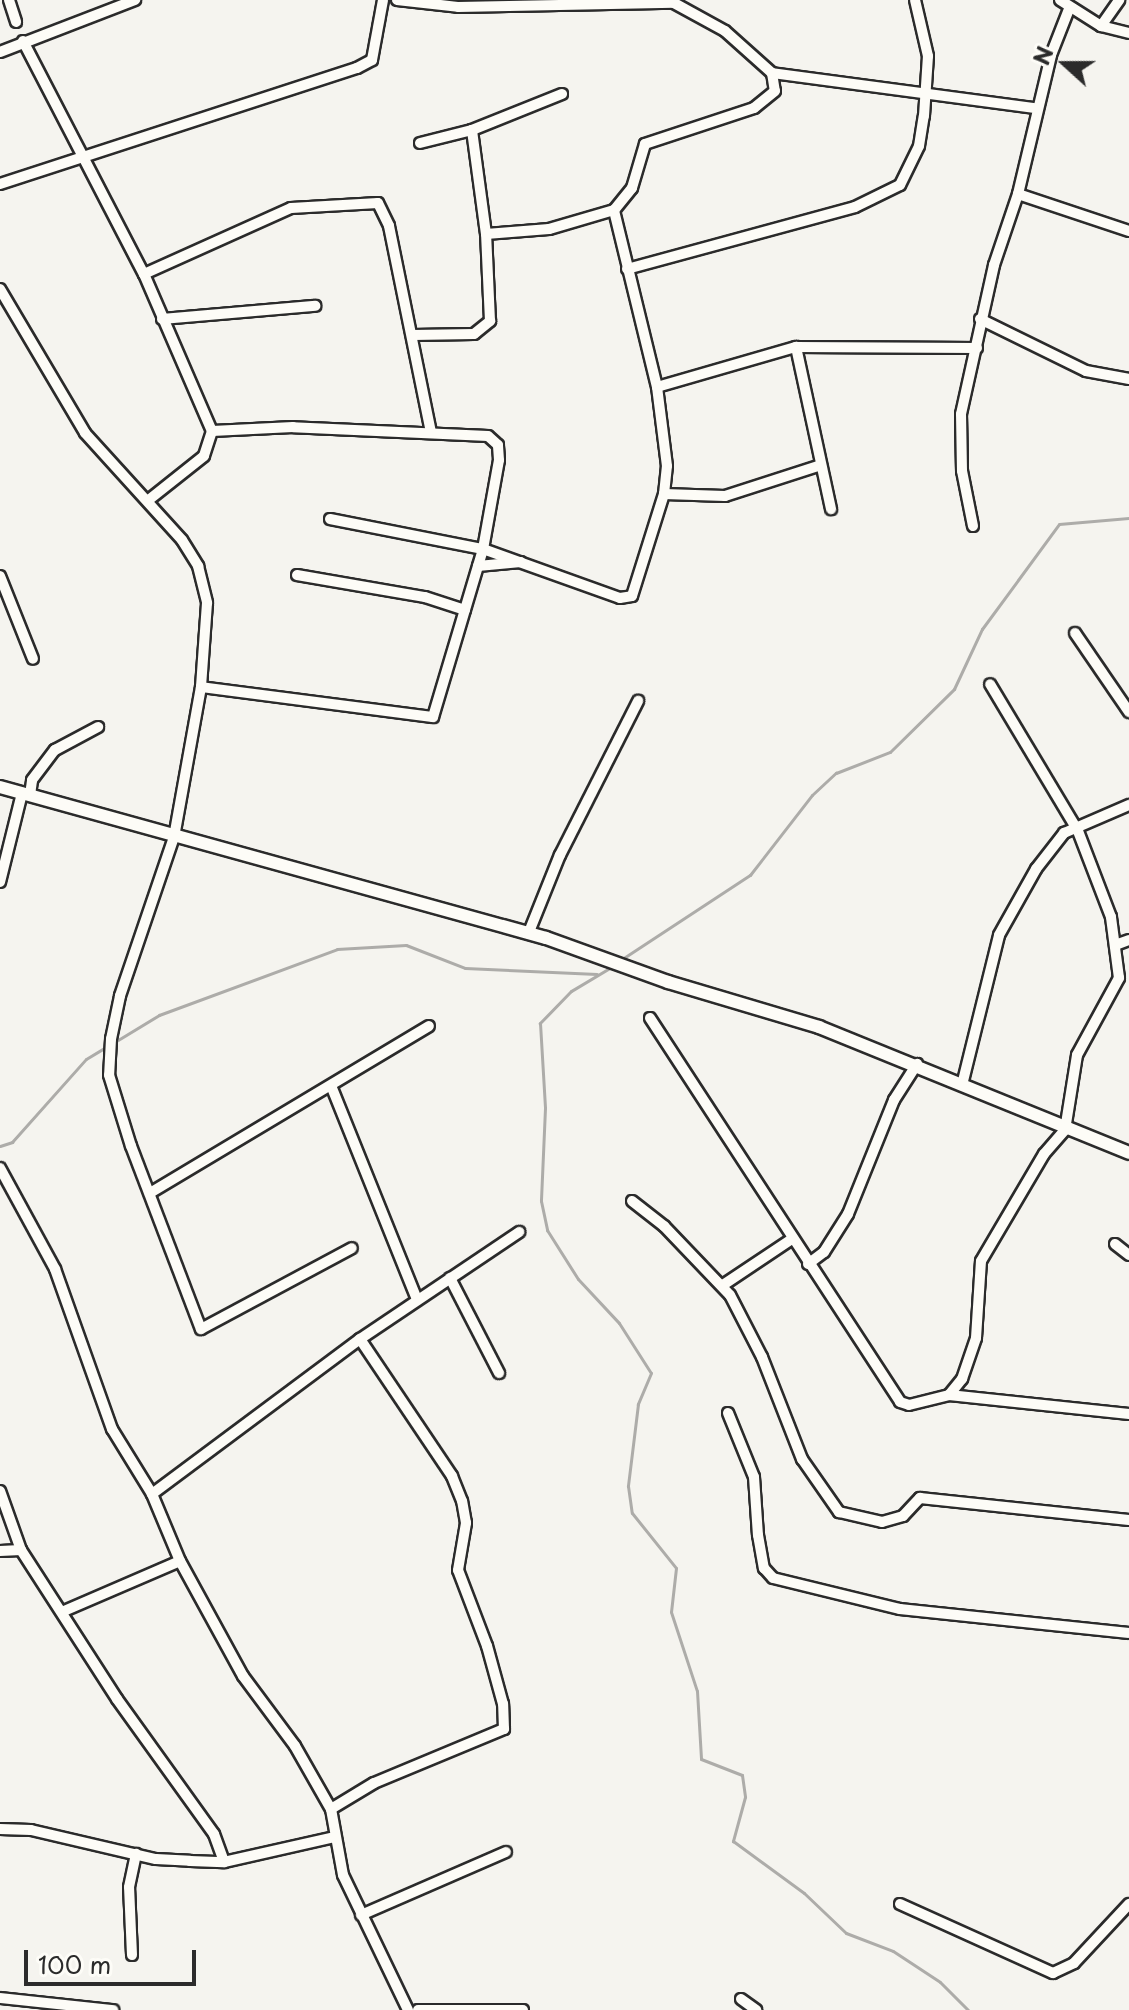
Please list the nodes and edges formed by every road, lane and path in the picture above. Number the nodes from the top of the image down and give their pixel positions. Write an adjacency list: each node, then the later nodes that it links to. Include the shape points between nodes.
1 (9, 0): 11 (street)
2 (135, 0): 14 (street)
3 (383, 0): 22 (street, via 372,60)
4 (397, 0): 8 (street, via 458,7)
5 (915, 0): 17 (street, via 928,56)
6 (1060, 0): 10 (street)
7 (1119, 0): 12 (street)
8 (662, 2): 9 (street)
9 (676, 2): 16 (street, via 725,31)
10 (1069, 9): 12 (street); 19 (street)
11 (16, 22)
12 (1101, 26): 13 (street)
13 (1129, 33)
14 (23, 41): 15 (street); 22 (street)
15 (0, 52)
16 (772, 73): 17 (street); 25 (street, via 775,91 754,108 645,144 632,188)
17 (926, 91): 19 (street); 28 (street, via 919,146 900,185 887,194 712,249)
18 (562, 94): 20 (street)
19 (1036, 108): 24 (street)
20 (472, 130): 21 (street); 27 (street)
21 (420, 143)
22 (86, 160): 23 (street); 29 (street)
23 (0, 184)
24 (1018, 194): 26 (street); 33 (street)
25 (614, 210): 27 (street, via 549,229); 28 (street)
26 (1129, 231)
27 (486, 234): 34 (street, via 487,326 474,334)
28 (627, 269): 38 (street)
29 (144, 274): 32 (street); 34 (street, via 291,208 374,200 384,209)
30 (0, 289): 43 (street, via 85,433)
31 (315, 306): 32 (street)
32 (162, 319): 39 (street)
33 (980, 319): 36 (street); 37 (street, via 1086,371)
34 (413, 335): 40 (street)
35 (796, 347): 36 (street); 38 (street); 41 (street)
36 (977, 348): 46 (street, via 959,439)
37 (1129, 379)
38 (657, 387): 42 (street, via 667,466)
39 (212, 431): 40 (street, via 293,427); 43 (street, via 204,456)
40 (431, 433): 47 (street, via 488,436 498,445)
41 (821, 465): 42 (street, via 725,496); 44 (street)
42 (664, 494): 48 (street, via 629,599)
43 (150, 499): 56 (street, via 182,540 201,576 207,640)
44 (831, 509)
45 (330, 519): 47 (street)
46 (973, 526)
47 (483, 549): 48 (street); 49 (street)
48 (523, 561): 49 (street)
49 (478, 566): 52 (street)
50 (297, 575): 52 (street, via 425,597)
51 (0, 576): 54 (street)
52 (465, 610): 56 (street, via 435,713 428,718 360,704)
53 (1075, 633): 58 (street)
54 (33, 659)
55 (990, 684): 63 (street)
56 (201, 687): 64 (street)
57 (638, 701): 66 (street, via 560,855)
58 (1129, 712)
59 (98, 727): 61 (street, via 55,750)
60 (0, 787): 61 (street)
61 (26, 794): 64 (street); 65 (street)
62 (1129, 805): 63 (street)
63 (1078, 831): 68 (street); 72 (street, via 1064,833 1036,869 999,935)
64 (174, 837): 66 (street); 77 (street, via 120,996 111,1039 109,1075)
65 (0, 882)
66 (529, 932): 71 (street)
67 (1129, 940): 68 (street)
68 (1118, 944): 74 (street, via 1119,978 1077,1055)
69 (650, 1018): 80 (street)
70 (429, 1026): 73 (street)
71 (917, 1064): 72 (street); 84 (street, via 894,1100 848,1214 824,1252)
72 (962, 1085): 74 (street)
73 (332, 1088): 77 (street); 87 (street)
74 (1065, 1130): 75 (street); 90 (street, via 1044,1154 981,1261 976,1338 962,1379)
75 (1129, 1153)
76 (0, 1168): 94 (street, via 55,1269 112,1429)
77 (150, 1193): 82 (street, via 201,1329)
78 (632, 1201): 86 (street)
79 (519, 1232): 85 (street)
80 (792, 1239): 84 (street); 86 (street)
81 (1115, 1244): 83 (street)
82 (352, 1248)
83 (1129, 1255)
84 (808, 1264): 90 (street, via 900,1402 909,1405)
85 (450, 1278): 87 (street); 89 (street)
86 (723, 1285): 95 (street, via 762,1357 802,1459 839,1512 882,1522 903,1516 920,1498)
87 (417, 1299): 88 (street)
88 (360, 1339): 94 (street); 101 (street, via 452,1476 462,1501 466,1523 458,1570 487,1646 503,1704 504,1729 374,1783)
89 (499, 1373)
90 (949, 1395): 92 (street)
91 (728, 1413): 100 (street, via 754,1477 764,1568 773,1578 912,1611)
92 (1129, 1414)
93 (0, 1491): 96 (street)
94 (152, 1494): 98 (street)
95 (1129, 1520)
96 (21, 1550): 97 (street); 99 (street)
97 (0, 1551)
98 (180, 1561): 99 (street); 101 (street, via 243,1676 295,1746)
99 (64, 1611): 106 (street, via 117,1699 214,1834)
100 (1129, 1633)
101 (331, 1809): 103 (street)
102 (0, 1829): 105 (street, via 31,1830)
103 (335, 1837): 106 (street); 109 (street, via 343,1875)
104 (506, 1852): 109 (street)
105 (136, 1854): 106 (street); 110 (street, via 129,1887)
106 (224, 1862)
107 (900, 1904): 108 (street, via 1053,1973 1074,1963)
108 (1129, 1904)
109 (361, 1915): 114 (street)
110 (132, 1955)
111 (0, 1998): 113 (street)
112 (741, 1999): 117 (street)
113 (113, 2010)
114 (408, 2010)
115 (418, 2010): 116 (street)
116 (523, 2010)
117 (756, 2010)

